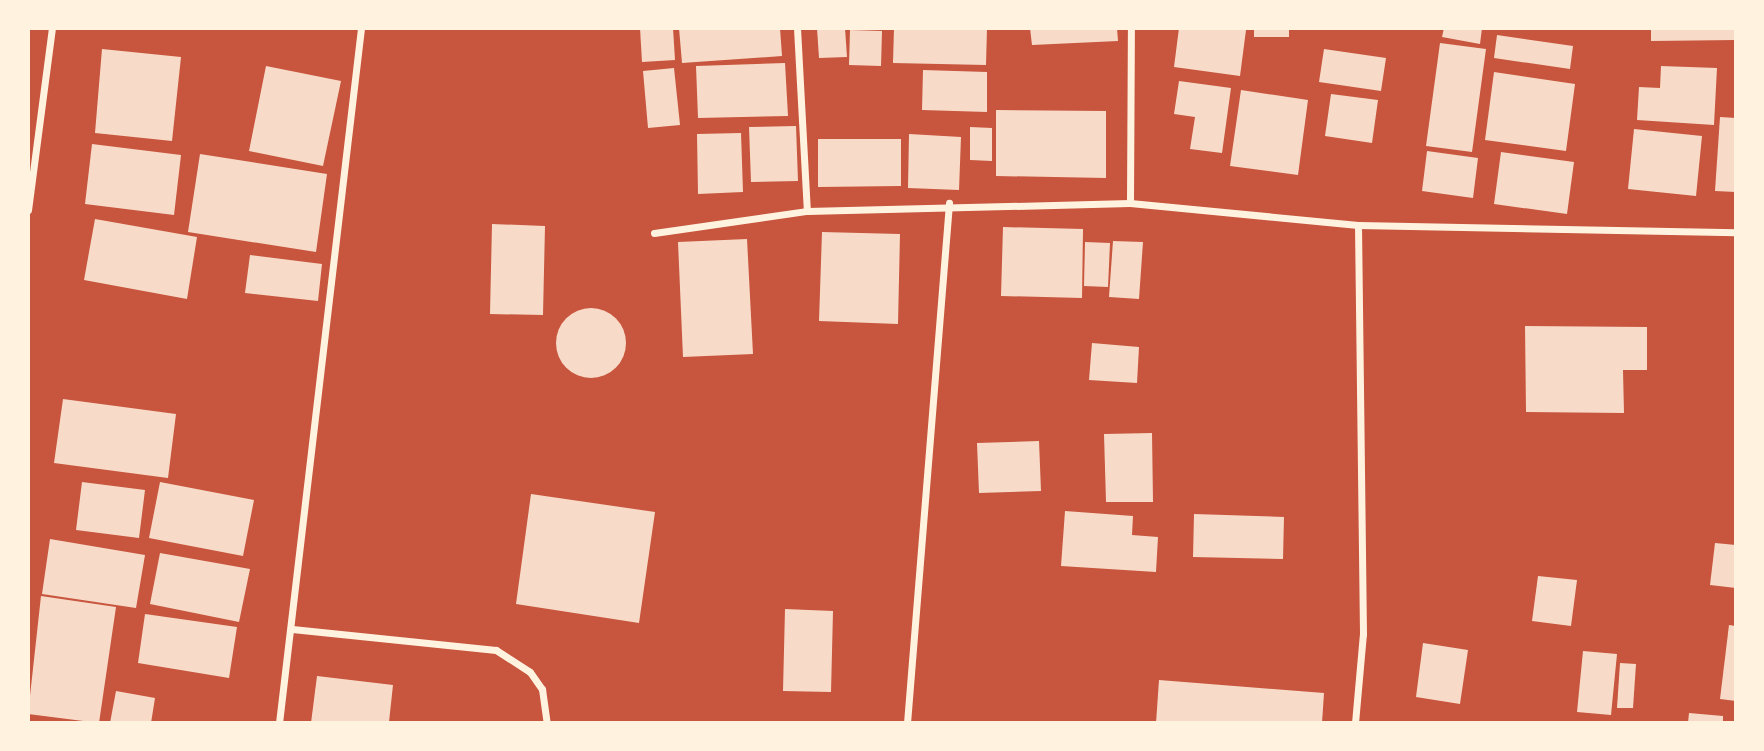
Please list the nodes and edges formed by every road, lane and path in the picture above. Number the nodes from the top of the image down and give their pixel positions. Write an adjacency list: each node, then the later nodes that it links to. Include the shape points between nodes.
1 (52, 28): 7 (street)
2 (361, 28): 12 (street)
3 (797, 28): 8 (street)
4 (1131, 28): 6 (street)
5 (949, 203): 6 (street); 8 (street); 15 (street)
6 (1130, 203): 9 (street)
7 (28, 210)
8 (807, 211): 11 (street)
9 (1358, 225): 10 (street); 16 (street, via 1363,634)
10 (1736, 232)
11 (654, 233)
12 (292, 629): 13 (street); 14 (street, via 496,650 542,688)
13 (279, 723)
14 (547, 723)
15 (907, 723)
16 (1355, 723)

